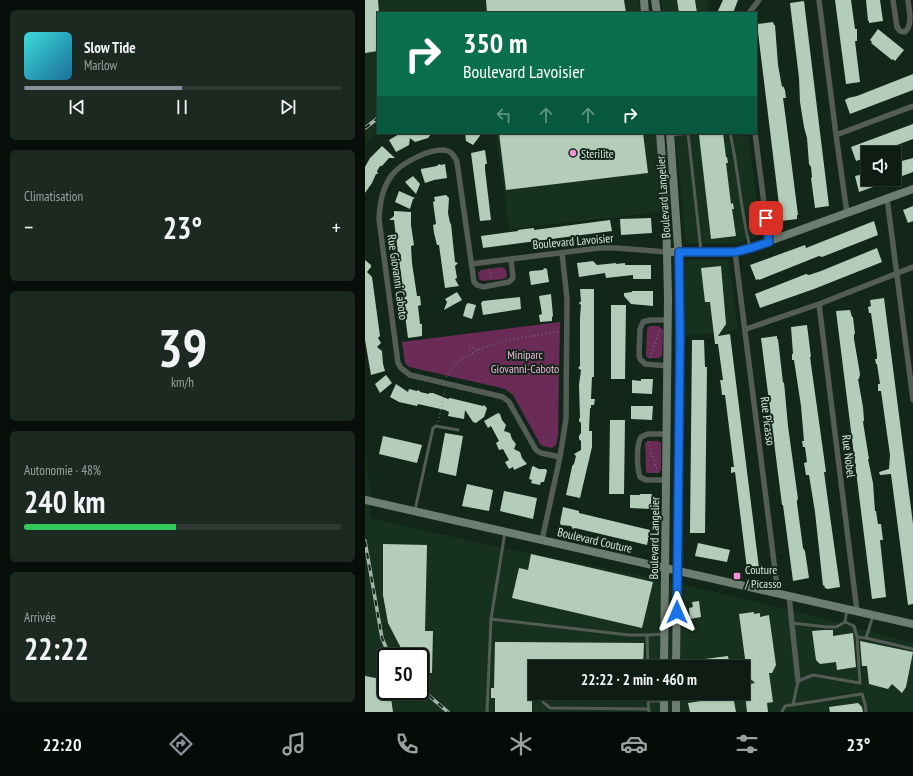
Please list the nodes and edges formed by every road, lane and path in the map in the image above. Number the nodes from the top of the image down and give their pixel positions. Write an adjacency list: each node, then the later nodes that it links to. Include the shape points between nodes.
1 (644, 0): 7 (main road)
2 (655, 0): 8 (main road)
3 (759, 0): 9 (street)
4 (819, 0): 16 (street)
5 (893, 0): 6 (street, via 897,26 905,32 911,25)
6 (908, 0)
7 (645, 12)
8 (657, 12)
9 (750, 12)
10 (913, 106): 16 (street)
11 (660, 134): 23 (main road, Boulevard Langelier)
12 (671, 134): 24 (main road, Boulevard Langelier)
13 (689, 134): 25 (lane)
14 (731, 134): 21 (lane, via 746,232)
15 (755, 134): 20 (street)
16 (836, 135): 19 (street)
17 (913, 189): 18 (main road, Boulevard Lavoisier)
18 (887, 198): 19 (main road, Boulevard Lavoisier); 31 (street)
19 (847, 213): 20 (main road, Boulevard Lavoisier)
20 (769, 242): 21 (main road, Boulevard Lavoisier)
21 (751, 248): 26 (main road, Boulevard Lavoisier)
22 (562, 252): 23 (street, Boulevard Lavoisier, via 611,248); 27 (street, Boulevard Lavoisier); 37 (street)
23 (667, 252): 24 (main road, Boulevard Lavoisier); 34 (main road, Boulevard Langelier)
24 (679, 252): 25 (main road, Boulevard Lavoisier); 56 (main road, Boulevard Langelier)
25 (701, 252): 26 (main road, Boulevard Lavoisier)
26 (735, 252): 36 (street, Rue Picasso)
27 (511, 259): 28 (street, Boulevard Lavoisier); 32 (street, via 512,280)
28 (486, 262): 29 (street, Boulevard Lavoisier); 32 (path, via 491,275)
29 (471, 264): 32 (street, via 477,285); 42 (street, Rue Giovanni Caboto, via 455,157 447,150 441,150 411,159 392,175 384,188 380,203 381,242 398,363 410,375)
30 (913, 267): 31 (street)
31 (897, 273): 33 (street); 43 (street)
32 (488, 286)
33 (819, 304): 36 (street); 60 (street, Rue Nobel)
34 (668, 320): 40 (street, via 650,320 640,325 639,355); 41 (main road, Boulevard Langelier)
35 (660, 328): 40 (path)
36 (746, 329): 57 (street, Rue Picasso)
37 (567, 330): 39 (path, via 492,344); 48 (street, via 566,419)
38 (469, 347): 39 (path)
39 (479, 349): 42 (path, via 454,366)
40 (647, 365): 41 (street)
41 (668, 366): 47 (main road, Boulevard Langelier)
42 (444, 383): 44 (path); 48 (street, Rue Giovanni Caboto, via 507,399 536,450)
43 (913, 400)
44 (437, 426): 45 (lane); 52 (lane, via 433,428)
45 (458, 430)
46 (646, 434): 47 (street); 49 (path); 50 (street, Boulevard Langelier, via 641,437 638,444 640,478)
47 (667, 434): 50 (main road, Boulevard Langelier)
48 (560, 457): 54 (street)
49 (659, 474)
50 (667, 480): 55 (main road, Boulevard Langelier)
51 (365, 500): 52 (main road, Boulevard Couture)
52 (415, 512): 53 (main road, Boulevard Couture)
53 (505, 532): 54 (main road, Boulevard Couture); 62 (lane)
54 (542, 540): 55 (main road, Boulevard Couture)
55 (666, 568): 56 (main road, Boulevard Couture); 66 (main road, Boulevard Langelier)
56 (677, 570): 57 (main road, Boulevard Couture); 73 (main road, Boulevard Langelier)
57 (777, 593): 58 (main road, Boulevard Couture)
58 (789, 596): 59 (main road, Boulevard Couture); 64 (street)
59 (847, 609): 60 (main road, Boulevard Couture); 63 (lane)
60 (857, 611): 61 (main road, Boulevard Couture)
61 (873, 615): 65 (main road, Boulevard Couture); 69 (lane)
62 (491, 619): 67 (lane); 82 (lane)
63 (845, 622): 64 (lane, via 836,627); 68 (lane, via 853,626)
64 (792, 623): 74 (street)
65 (913, 624)
66 (665, 634): 67 (lane); 72 (main road, Boulevard Langelier)
67 (647, 635): 71 (lane)
68 (857, 637): 69 (lane); 74 (lane, via 860,683 813,675)
69 (867, 638): 70 (lane)
70 (913, 649)
71 (648, 660)
72 (664, 660)
73 (676, 660)
74 (798, 682): 80 (lane)
75 (543, 700): 81 (lane, via 550,708)
76 (652, 700): 79 (lane)
77 (664, 700): 83 (main road)
78 (676, 700): 84 (main road)
79 (648, 701): 81 (lane)
80 (793, 705): 85 (lane, via 785,706); 86 (lane, via 862,694)
81 (649, 711)
82 (487, 712)
83 (664, 712)
84 (676, 712)
85 (782, 712)
86 (866, 712)

